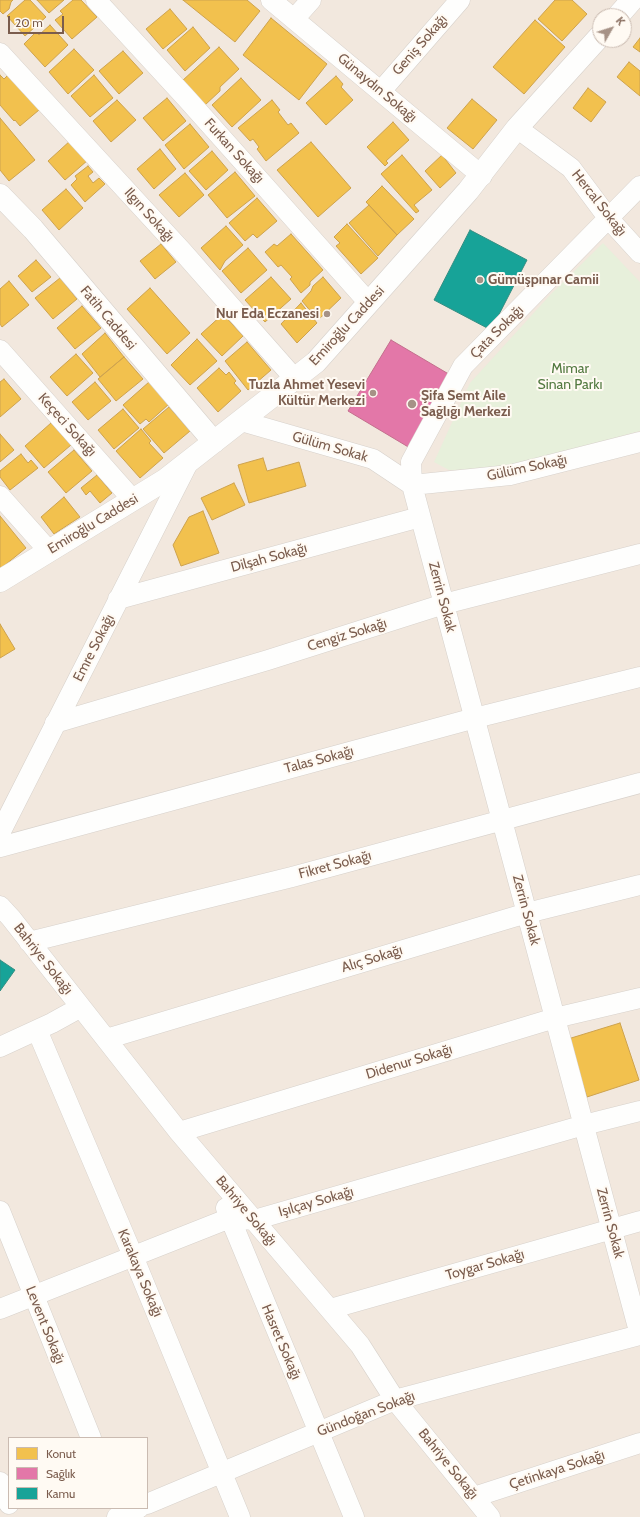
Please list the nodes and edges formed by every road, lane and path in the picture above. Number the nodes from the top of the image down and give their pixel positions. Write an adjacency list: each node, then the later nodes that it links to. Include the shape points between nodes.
1 (96, 0): 17 (street, Furkan Sokağı)
2 (271, 0): 7 (street, Günaydın Sokağı)
3 (311, 0): 7 (street)
4 (460, 0): 10 (street, Geniş Sokağı)
5 (632, 0): 6 (street)
6 (625, 8)
7 (294, 19): 10 (street, Günaydın Sokağı)
8 (592, 45): 11 (street, Emiroğlu Caddesi)
9 (0, 52): 19 (street, Ilgın Sokağı)
10 (381, 91): 12 (street, Günaydın Sokağı)
11 (517, 128): 12 (street, Emiroğlu Caddesi); 15 (street, Hercal Sokağı, via 571,168)
12 (482, 176): 17 (street, Emiroğlu Caddesi)
13 (640, 186): 15 (street, Çata Sokağı)
14 (0, 195): 21 (street, Fatih Caddesi, via 33,229)
15 (609, 219): 16 (street, Hercal Sokağı); 24 (street, Çata Sokağı, via 463,366 411,462)
16 (640, 253)
17 (369, 303): 19 (street, Emiroğlu Caddesi, via 316,362)
18 (0, 350): 26 (street, Keçeci Sokağı)
19 (295, 378): 20 (street, Emiroğlu Caddesi)
20 (241, 421): 21 (street, Emiroğlu Caddesi); 24 (street, Gülüm Sokak, via 373,459)
21 (214, 442): 23 (street, Emiroğlu Caddesi)
22 (640, 442): 24 (street, Gülüm Sokağı, via 510,475)
23 (188, 463): 26 (street, Emiroğlu Caddesi); 31 (street, Emre Sokağı)
24 (412, 485): 27 (street, Zerrin Sokak)
25 (0, 496): 28 (street)
26 (133, 500): 28 (street, Emiroğlu Caddesi)
27 (420, 516): 31 (street, Dilşah Sokağı); 32 (street, Zerrin Sokak)
28 (49, 551): 30 (street, Emiroğlu Caddesi)
29 (640, 554): 32 (street, Cengiz Sokağı)
30 (0, 581)
31 (118, 600): 35 (street, Emre Sokağı)
32 (444, 604): 34 (street, Zerrin Sokak); 35 (street, Cengiz Sokağı)
33 (640, 677): 34 (street, Talas Sokağı)
34 (475, 718): 37 (street, Zerrin Sokak); 39 (street, Talas Sokağı)
35 (56, 723): 38 (street, Emre Sokağı)
36 (640, 783): 37 (street, Fikret Sokağı)
37 (502, 820): 42 (street, Zerrin Sokak); 43 (street, Fikret Sokağı, via 292,877)
38 (0, 833)
39 (0, 847)
40 (640, 886): 42 (street, Alıç Sokağı)
41 (0, 906): 43 (street, Bahriye Sokağı)
42 (527, 913): 46 (street, Zerrin Sokak); 48 (street, Alıç Sokağı)
43 (29, 942): 45 (street, Bahriye Sokağı)
44 (640, 998): 46 (street, Didenur Sokağı)
45 (81, 1006): 47 (street); 48 (street, Bahriye Sokağı)
46 (555, 1018): 51 (street, Zerrin Sokak); 52 (street, Didenur Sokağı)
47 (37, 1030): 49 (street); 59 (street, Karakaya Sokağı)
48 (106, 1039): 52 (street, Bahriye Sokağı)
49 (0, 1047)
50 (640, 1111): 51 (street, Işılçay Sokağı)
51 (584, 1125): 56 (street, Işılçay Sokağı); 58 (street, Zerrin Sokak)
52 (179, 1132): 53 (street, Bahriye Sokağı)
53 (208, 1166): 55 (street, Hasret Sokağı); 56 (street, Bahriye Sokağı)
54 (0, 1211): 60 (street, Levent Sokağı)
55 (230, 1218): 56 (street, Işılçay Sokağı); 59 (street, Işılçay Sokağı); 65 (street, Hasret Sokağı)
56 (254, 1220): 62 (street, Bahriye Sokağı)
57 (640, 1221): 58 (street, Toygar Sokağı)
58 (611, 1228): 62 (street, Toygar Sokağı); 63 (street, Zerrin Sokak)
59 (133, 1256): 60 (street, Işılçay Sokağı); 68 (street, Karakaya Sokağı)
60 (33, 1296): 61 (street, Işılçay Sokağı); 66 (street, Levent Sokağı)
61 (0, 1309)
62 (330, 1310): 64 (street, Bahriye Sokağı, via 360,1345)
63 (640, 1335): 64 (street, Gündoğan Sokağı)
64 (395, 1400): 65 (street, Gündoğan Sokağı); 70 (street, Bahriye Sokağı)
65 (318, 1432): 68 (street, Gündoğan Sokağı); 74 (street, Hasret Sokağı)
66 (91, 1437)
67 (640, 1443): 70 (street, Çetinkaya Sokağı)
68 (222, 1473): 72 (street, Gündoğan Sokağı); 73 (street, Karakaya Sokağı)
69 (0, 1482): 71 (street)
70 (474, 1497): 75 (street, Bahriye Sokağı)
71 (8, 1502)
72 (148, 1504)
73 (240, 1517)
74 (354, 1517)
75 (490, 1517)

